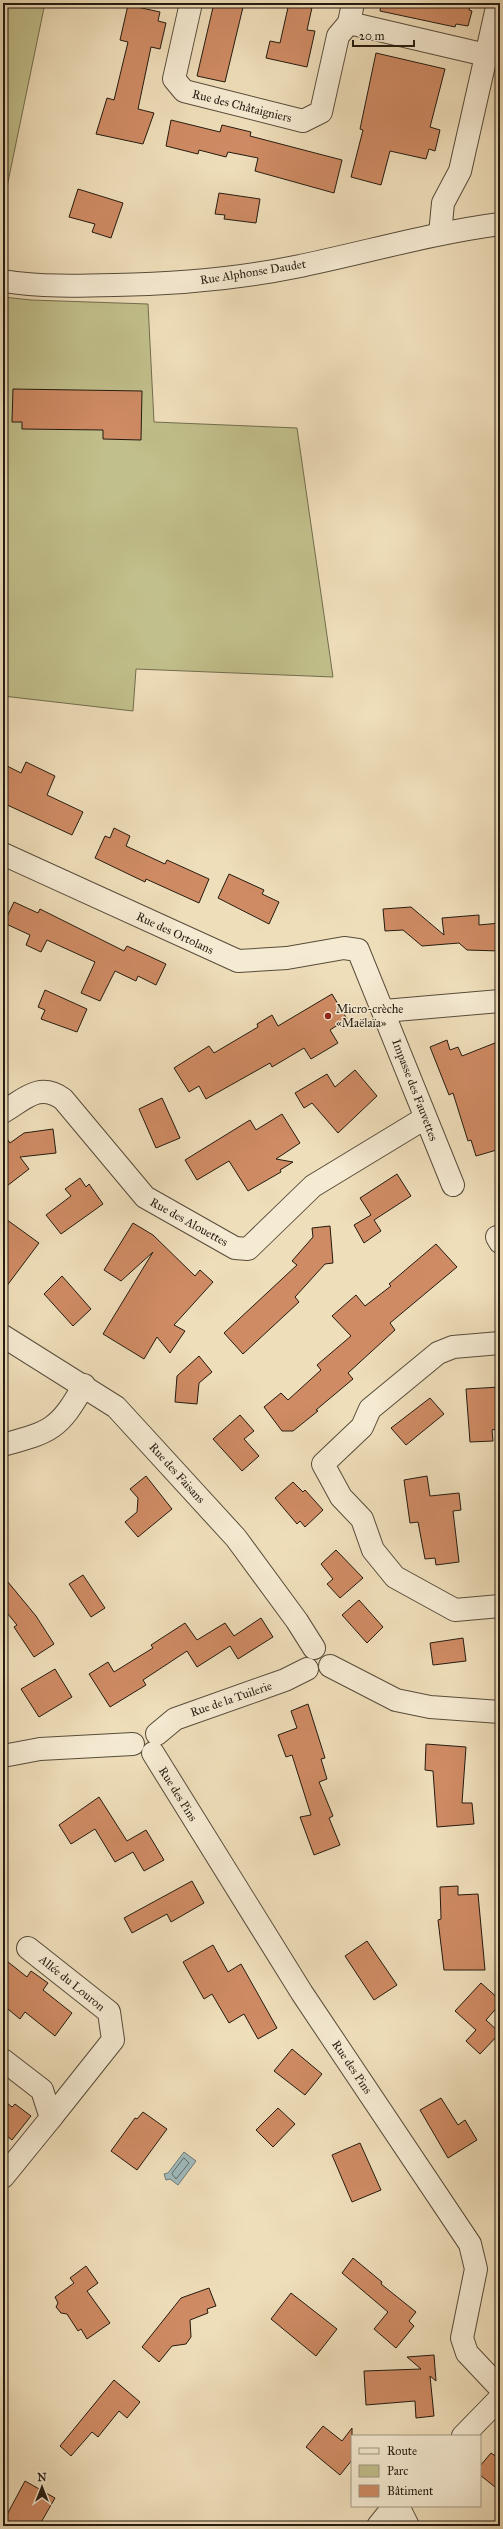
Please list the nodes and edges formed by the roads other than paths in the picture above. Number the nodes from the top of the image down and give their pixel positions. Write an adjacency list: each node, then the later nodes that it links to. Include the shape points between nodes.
1 (191, 3): 3 (street, Rue des Châtaigniers, via 174,79 184,91 303,121 321,112 338,36)
2 (498, 3): 4 (street)
3 (351, 13): 4 (street, Rue des Châtaigniers)
4 (486, 55): 6 (street, via 460,171 443,203)
5 (500, 224): 6 (street, Rue Alphonse Daudet)
6 (440, 234): 7 (street, Rue Alphonse Daudet, via 295,267 172,284 64,287)
7 (3, 281)
8 (3, 854): 9 (street, Rue des Ortolans, via 238,961 287,958 344,948)
9 (358, 950): 11 (street, Impasse des Fauvettes)
10 (500, 1001): 11 (street)
11 (384, 1011): 13 (street, Impasse des Fauvettes)
12 (3, 1112): 13 (street, Rue des Alouettes, via 36,1092 53,1092 63,1099 145,1197 235,1248 248,1249 313,1186)
13 (425, 1118): 14 (street, Impasse des Fauvettes)
14 (453, 1185)
15 (3, 1336): 17 (street, Rue des Faisans)
16 (500, 1343): 19 (street, via 453,1347 438,1353 370,1409 362,1427 322,1464 341,1497 362,1519 373,1550 395,1577 455,1610)
17 (84, 1385): 18 (street, via 56,1425 42,1434); 20 (street, Rue des Faisans, via 116,1407 236,1538)
18 (3, 1445)
19 (500, 1606)
20 (314, 1648): 21 (street, via 322,1648 329,1654); 22 (street, via 305,1657)
21 (330, 1666): 22 (street, via 320,1674); 23 (street, via 396,1700 430,1707)
22 (307, 1670): 24 (street, Rue de la Tuilerie, via 175,1719)
23 (500, 1712)
24 (155, 1743): 25 (street, via 150,1729 141,1729 135,1735 133,1744 40,1749); 30 (street, Rue des Pins, via 302,1993 470,2244 476,2269 462,2338 467,2353)
25 (3, 1756)
26 (28, 1948): 28 (street, Allée du Louron, via 109,2012 113,2040)
27 (3, 2060): 28 (street, via 42,2090)
28 (51, 2118): 29 (street, Allée du Louron)
29 (3, 2177)
30 (500, 2388)
31 (500, 2398): 32 (street)
32 (464, 2435)
33 (393, 2507): 35 (street)
34 (398, 2507): 36 (street)
35 (378, 2526)
36 (408, 2526)

